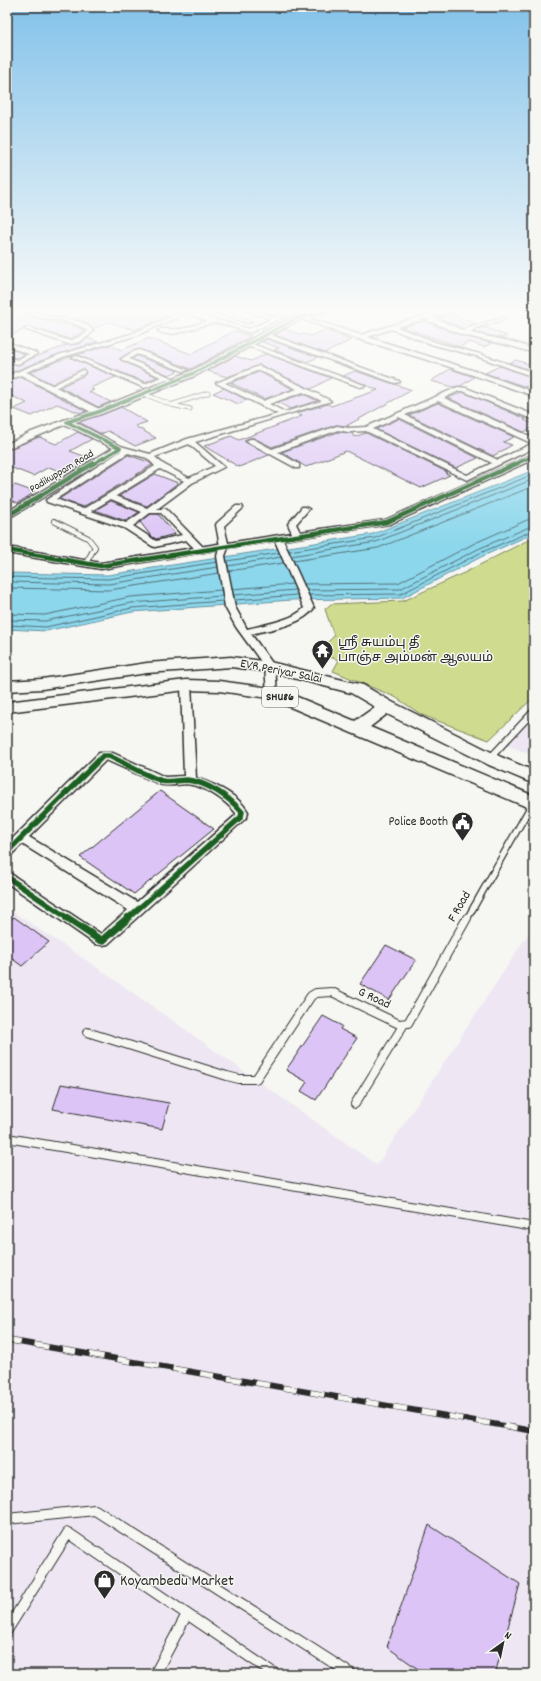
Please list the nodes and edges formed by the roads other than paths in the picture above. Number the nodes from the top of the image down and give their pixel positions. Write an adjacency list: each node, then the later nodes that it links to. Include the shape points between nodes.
1 (54, 389): 16 (street)
2 (155, 389): 10 (street)
3 (232, 389): 13 (street)
4 (303, 389): 13 (street)
5 (304, 389): 17 (street, via 328,401)
6 (457, 389): 12 (street)
7 (465, 389): 19 (street)
8 (522, 389): 11 (street)
9 (208, 393): 14 (lane)
10 (144, 394): 14 (lane); 16 (street)
11 (534, 394)
12 (438, 398): 18 (street); 24 (street)
13 (262, 404): 17 (street)
14 (172, 405): 15 (lane)
15 (190, 409)
16 (98, 412): 20 (street)
17 (284, 414): 22 (street)
18 (400, 416): 21 (street); 31 (street)
19 (534, 418)
20 (67, 422): 26 (street); 27 (street, Padikuppam Road)
21 (367, 429): 28 (street, via 337,428); 34 (street)
22 (190, 441): 29 (street); 35 (street, via 220,467)
23 (250, 441): 28 (street)
24 (534, 441)
25 (534, 445): 31 (street)
26 (7, 447)
27 (124, 449): 29 (street); 40 (street, via 50,500); 41 (street, Padikuppam Road)
28 (272, 452): 33 (street)
29 (150, 456): 32 (street)
30 (534, 456): 43 (street)
31 (498, 463): 34 (street)
32 (160, 466): 35 (street); 36 (street)
33 (296, 466)
34 (467, 478): 43 (street)
35 (189, 481): 39 (street)
36 (109, 496): 39 (street); 40 (street)
37 (239, 508): 50 (street, via 220,525)
38 (305, 509): 45 (street, via 292,524)
39 (148, 510): 44 (street); 46 (street, via 163,511)
40 (84, 512): 44 (street)
41 (7, 516)
42 (54, 521): 51 (lane, via 88,538 95,547)
43 (387, 522): 45 (street)
44 (127, 526): 46 (street, via 155,544)
45 (297, 535): 47 (street)
46 (186, 537): 49 (street)
47 (279, 542): 50 (street); 52 (street, via 309,608 307,613)
48 (7, 550): 51 (street)
49 (201, 550): 50 (street); 51 (street, via 101,566)
50 (223, 551): 52 (street, via 230,607)
51 (86, 563)
52 (245, 632): 53 (street)
53 (270, 667): 55 (main road, EVR Periyar Salai / SHU86, via 231,662 193,664 147,668 42,684); 56 (street); 57 (main road, EVR Periyar Salai / SHU86, via 357,689)
54 (186, 685): 56 (main road, EVR Periyar Salai / SHU86, via 219,686); 58 (main road, EVR Periyar Salai / SHU86); 63 (street)
55 (7, 686)
56 (272, 693): 60 (main road, EVR Periyar Salai / SHU86)
57 (386, 706): 60 (main road); 61 (main road, EVR Periyar Salai / SHU86)
58 (7, 707)
59 (534, 711): 61 (lane)
60 (357, 729): 64 (main road, EVR Periyar Salai / SHU86)
61 (490, 758): 62 (main road, EVR Periyar Salai / SHU86)
62 (534, 778)
63 (190, 780): 65 (street, via 170,782 103,756); 68 (street, via 220,793 242,814)
64 (533, 803): 69 (lane, F Road)
65 (21, 838): 66 (street); 68 (street)
66 (7, 852)
67 (7, 877): 68 (street, via 102,940)
68 (138, 909)
69 (406, 1023): 70 (lane, G Road, via 399,1024 332,992 316,993 311,996 256,1079 227,1076); 71 (lane, F Road)
70 (87, 1032)
71 (355, 1104)
72 (7, 1138): 73 (lane)
73 (534, 1227)
74 (7, 1519): 79 (lane, via 95,1510)
75 (187, 1614): 76 (lane, via 68,1532); 77 (lane); 78 (lane)
76 (7, 1630)
77 (155, 1674)
78 (275, 1674)
79 (351, 1674)

